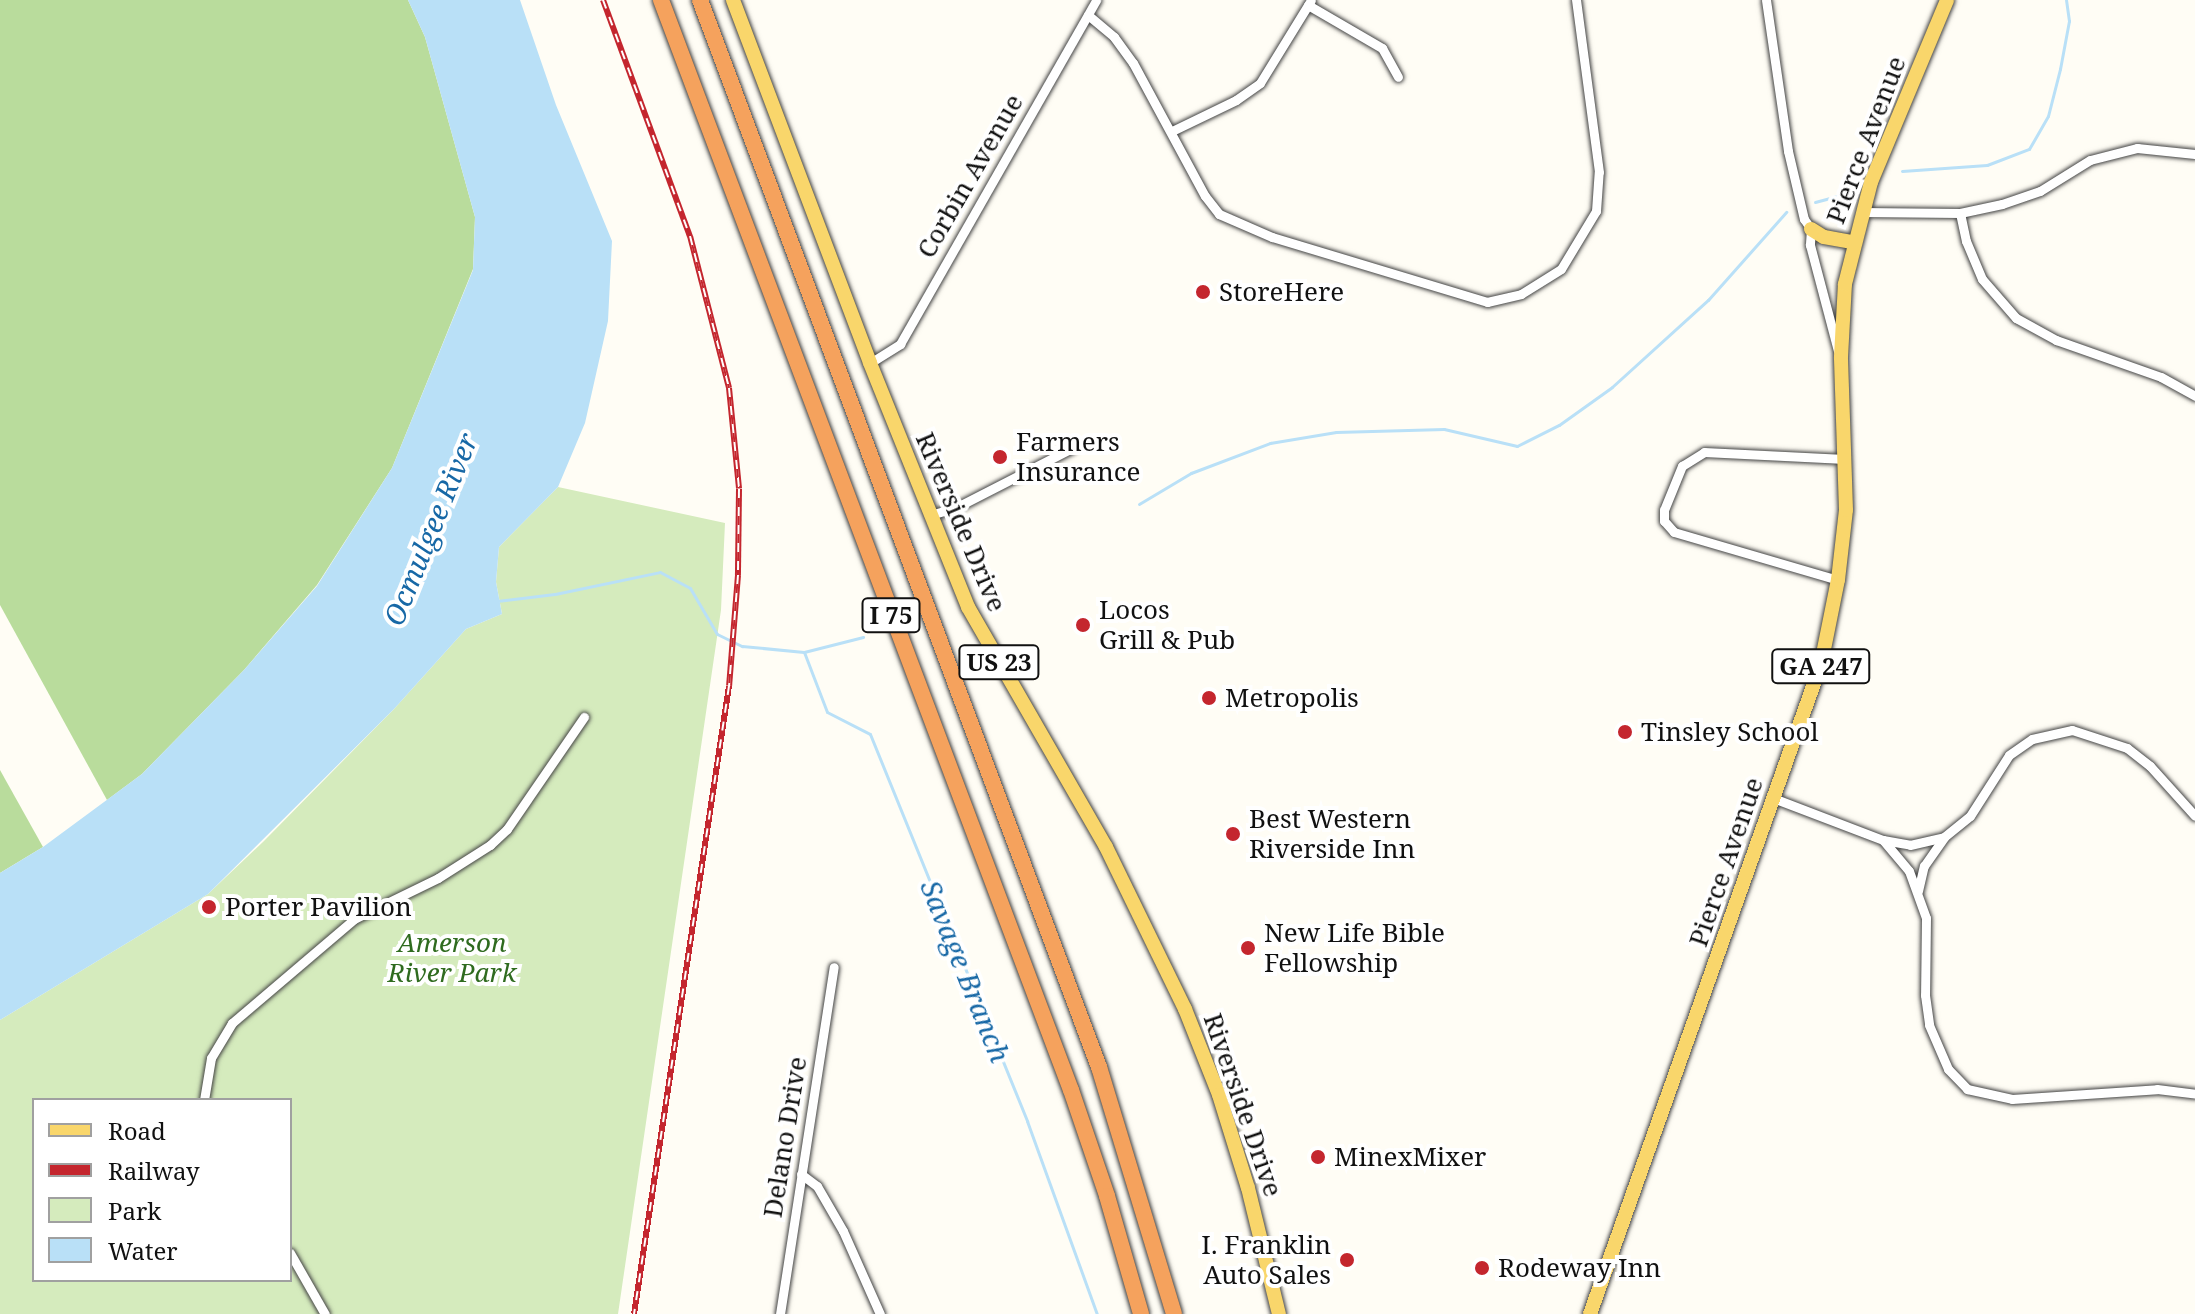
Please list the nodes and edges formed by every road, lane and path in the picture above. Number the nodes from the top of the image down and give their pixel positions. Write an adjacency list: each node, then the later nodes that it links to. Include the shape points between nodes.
1 (661, 0): 38 (highway, I 75, via 1071,1090)
2 (700, 0): 39 (highway, I 75, via 1099,1067)
3 (733, 0): 18 (main road, Riverside Drive / US 23)
4 (1096, 0): 9 (street, Corbin Avenue)
5 (1576, 0): 11 (street, via 1599,190 1596,211 1561,269 1521,294 1487,302 1272,237 1219,214)
6 (1766, 0): 15 (street, via 1788,151)
7 (1947, 0): 13 (main road, Pierce Avenue / GA 247)
8 (1310, 3): 10 (street, via 1382,48); 11 (street, via 1260,83)
9 (1088, 15): 11 (street, via 1127,54); 18 (street, Corbin Avenue, via 900,344)
10 (1398, 77)
11 (1172, 131)
12 (2195, 154): 14 (street, via 2137,148 2090,160 2040,191)
13 (1861, 212): 14 (street); 16 (main road, Pierce Avenue / GA 247)
14 (1960, 213): 19 (street, via 1982,279 2016,318 2056,340 2161,377)
15 (1811, 229): 16 (main road); 17 (street, via 1810,245)
16 (1853, 242): 17 (main road, Pierce Avenue / GA 247)
17 (1841, 357): 21 (main road, Pierce Avenue / GA 247)
18 (870, 363): 22 (main road, Riverside Drive / US 23)
19 (2195, 396)
20 (1072, 448): 22 (street, via 955,508)
21 (1845, 459): 23 (main road, Pierce Avenue / GA 247); 23 (street, via 1704,452 1682,466 1664,510 1664,521 1674,532)
22 (930, 515): 40 (main road, Riverside Drive / US 23, via 981,632 1106,847 1183,1004 1235,1145)
23 (1838, 580): 25 (main road, Pierce Avenue / GA 247, via 1821,664)
24 (584, 717): 32 (street, via 507,829 490,845 438,878 354,919 232,1023 211,1058)
25 (1773, 798): 28 (street); 41 (main road, Pierce Avenue / GA 247)
26 (2195, 816): 27 (street, via 2127,748 2072,730 2032,739 2009,755 1970,816)
27 (1944, 837): 28 (street, via 1910,845); 29 (street, via 1924,866)
28 (1883, 840): 29 (street)
29 (1918, 891): 31 (street, via 1926,918 1929,1025 1948,1069 1967,1089 2012,1099 2157,1089)
30 (834, 967): 33 (street, Delano Drive)
31 (2195, 1094)
32 (204, 1098)
33 (801, 1174): 36 (street, Delano Drive); 37 (street, via 817,1186 843,1231)
34 (292, 1256): 35 (street)
35 (325, 1314)
36 (780, 1314)
37 (880, 1314)
38 (1141, 1314)
39 (1174, 1314)
40 (1279, 1314)
41 (1590, 1314)

